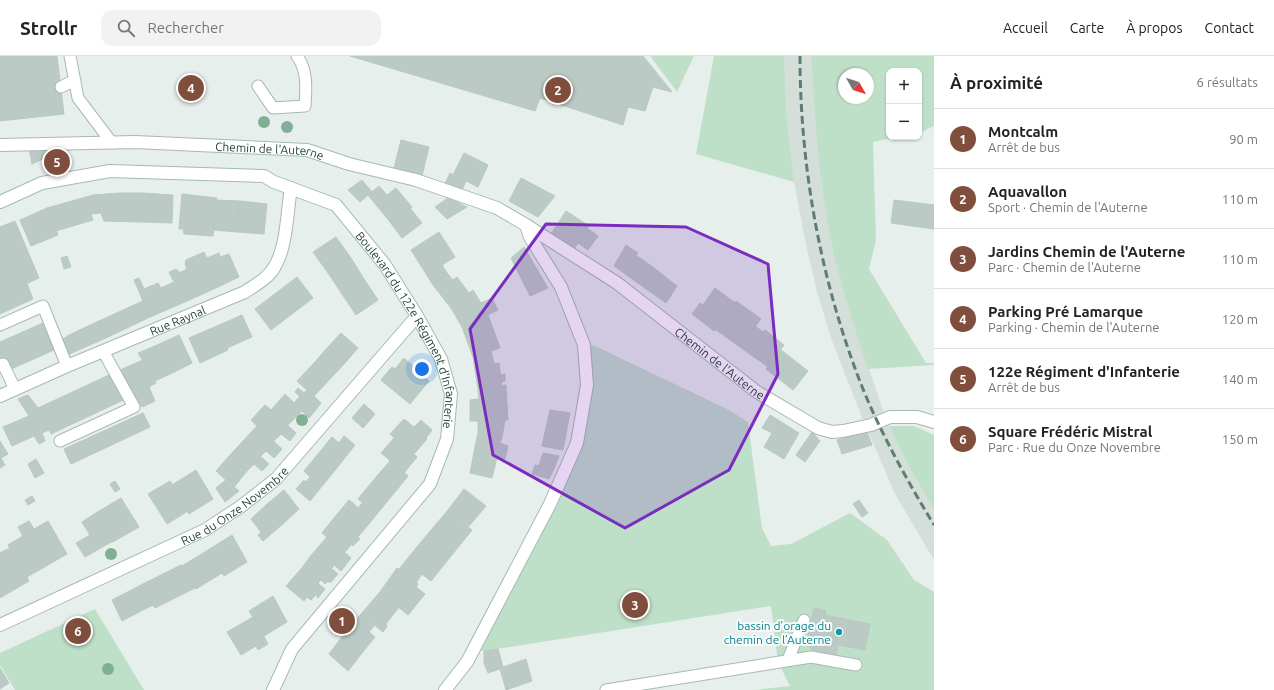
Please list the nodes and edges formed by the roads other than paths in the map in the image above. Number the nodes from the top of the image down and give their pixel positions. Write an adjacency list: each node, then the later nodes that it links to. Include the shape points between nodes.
1 (70, 56): 3 (lane)
2 (297, 56): 4 (lane, via 307,82 305,106 273,108)
3 (75, 80): 5 (lane); 6 (lane, via 78,98)
4 (258, 86)
5 (61, 87)
6 (112, 143): 7 (street, Chemin de l'Auterne); 10 (street, Chemin de l'Auterne, via 307,150 349,164 416,180 497,208)
7 (0, 145)
8 (291, 188): 9 (street, Boulevard du 122e Régiment d'Infanterie, via 264,176 110,170 42,183); 11 (street, Boulevard du 122e Régiment d'Infanterie, via 336,205 385,265); 13 (street, Rue Raynal, via 282,251 275,267 263,280 245,292)
9 (0, 202)
10 (526, 225): 18 (street, Chemin de l'Auterne, via 617,283 752,389 818,428 832,432 843,431 871,425 890,417 917,418); 25 (street, via 530,237 561,287 584,345 587,385 577,442 550,504 467,662)
11 (417, 316): 21 (street, Rue du Onze Novembre, via 276,479 240,507 205,530); 24 (street, Boulevard du 122e Régiment d'Infanterie, via 441,359 451,394 447,439 430,484 292,650)
12 (0, 325): 15 (lane, via 43,306)
13 (103, 351): 15 (street, Rue Raynal); 19 (lane, via 134,407)
14 (3, 364): 16 (lane)
15 (67, 366): 16 (street, Rue Raynal)
16 (15, 389): 17 (street, Rue Raynal)
17 (0, 396)
18 (934, 422)
19 (60, 441)
20 (804, 620): 22 (lane)
21 (0, 625)
22 (788, 660): 23 (lane, via 811,657); 26 (lane)
23 (856, 665)
24 (273, 690)
25 (445, 690)
26 (606, 690)

